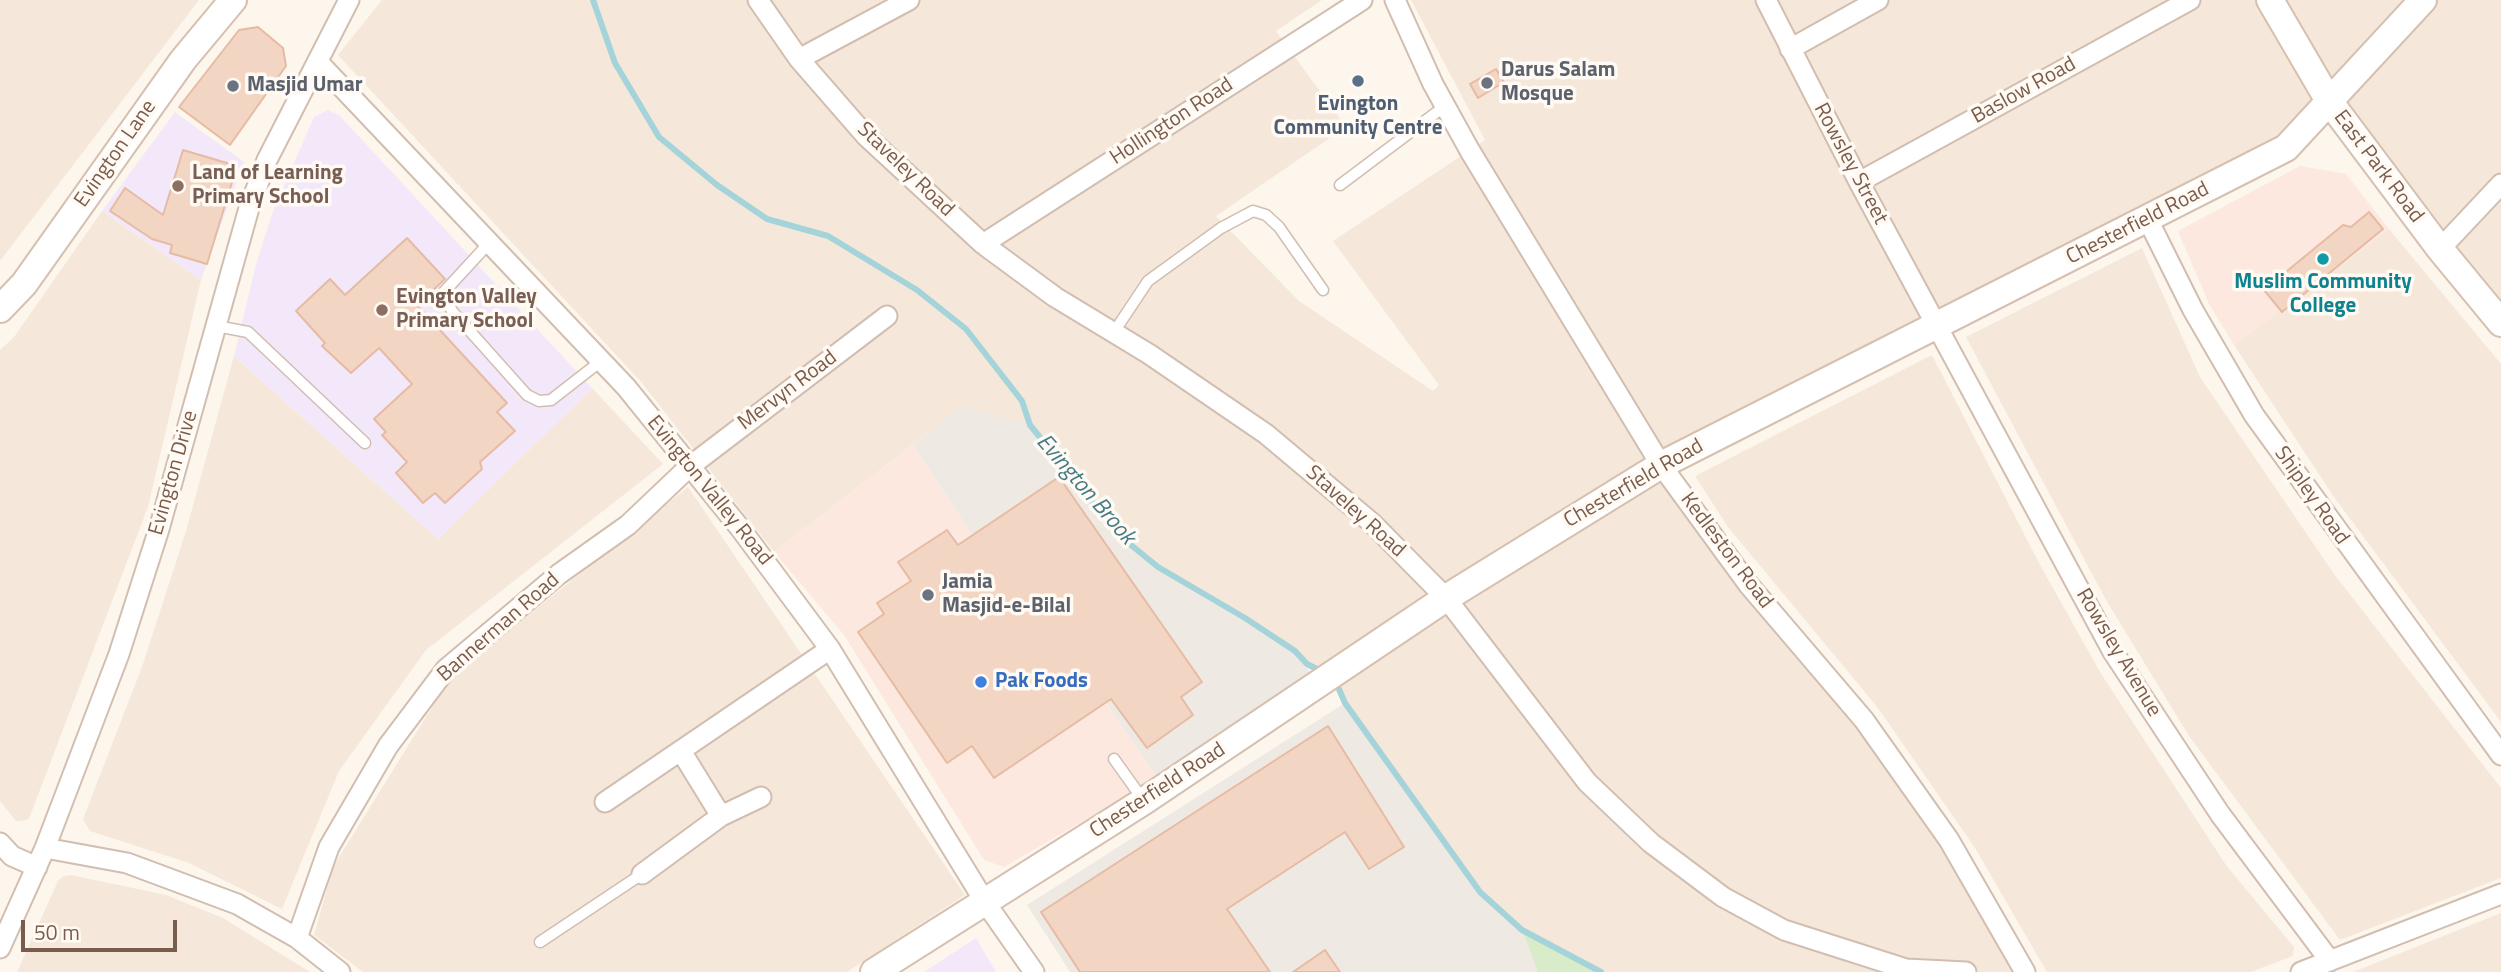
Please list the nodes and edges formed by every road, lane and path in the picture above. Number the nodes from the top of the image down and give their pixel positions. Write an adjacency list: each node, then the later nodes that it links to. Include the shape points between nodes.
1 (233, 0): 25 (street, Evington Lane, via 183,60 24,284)
2 (349, 0): 14 (street, Evington Drive)
3 (758, 0): 13 (street, Staveley Road)
4 (909, 0): 13 (street)
5 (1362, 0): 22 (street, Hollington Road)
6 (1395, 0): 16 (street, Kedleston Road)
7 (1766, 0): 12 (street, Rowsley Street)
8 (1878, 0): 12 (street)
9 (2190, 0): 17 (street, Baslow Road)
10 (2270, 0): 15 (street, East Park Road)
11 (2423, 0): 15 (street, Chesterfield Road)
12 (1790, 49): 17 (street, Rowsley Street)
13 (799, 59): 22 (street, Staveley Road, via 866,136)
14 (318, 62): 21 (street, Evington Valley Road); 28 (street, Evington Drive, via 267,160 234,253)
15 (2329, 101): 20 (street, Chesterfield Road, via 2286,148); 23 (street, East Park Road)
16 (1445, 106): 19 (lane); 33 (street, Kedleston Road)
17 (1858, 182): 29 (street, Rowsley Street)
18 (2501, 184): 23 (street)
19 (1340, 185)
20 (2148, 220): 29 (street, Chesterfield Road); 38 (street, Shipley Road, via 2254,415)
21 (489, 243): 31 (street, Evington Valley Road); 31 (lane, via 443,293 452,311 527,396 551,400)
22 (983, 244): 30 (street, Staveley Road, via 1055,297)
23 (2440, 249): 27 (street, East Park Road)
24 (1323, 290): 30 (lane, via 1279,228 1254,211 1221,228 1148,281)
25 (0, 309)
26 (887, 316): 34 (street, Mervyn Road)
27 (2501, 323)
28 (215, 326): 32 (lane, via 248,331); 45 (street, Evington Drive, via 119,654)
29 (1938, 326): 33 (street, Chesterfield Road); 53 (street, Rowsley Avenue, via 2113,652 2220,814)
30 (1114, 332): 35 (street, Staveley Road, via 1266,433 1372,523)
31 (601, 361): 34 (street, Evington Valley Road)
32 (365, 443)
33 (1661, 465): 35 (street, Chesterfield Road); 54 (street, Kedleston Road, via 1748,584 1864,720 1949,840)
34 (689, 467): 36 (street, Evington Valley Road); 50 (street, Bannerman Road, via 628,526 559,574 446,669 388,746 330,848)
35 (1446, 598): 42 (street, Chesterfield Road); 58 (street, Staveley Road, via 1587,782 1651,843 1723,897 1784,930 1893,965)
36 (830, 649): 37 (street); 49 (street, Evington Valley Road)
37 (681, 751): 41 (street); 43 (street)
38 (2501, 755)
39 (1114, 759): 42 (lane)
40 (761, 797): 43 (street)
41 (605, 802)
42 (1144, 802): 49 (street, Chesterfield Road)
43 (721, 816): 47 (street)
44 (0, 843): 46 (street, via 12,856)
45 (45, 848): 46 (street, Evington Drive); 50 (street, via 127,863 237,904)
46 (37, 867): 52 (street, Evington Drive)
47 (642, 874): 51 (lane)
48 (2501, 894): 53 (street)
49 (974, 909): 56 (street, Chesterfield Road); 57 (street, Evington Valley Road)
50 (297, 938): 55 (street)
51 (540, 942)
52 (0, 948)
53 (2330, 961): 59 (street)
54 (2019, 970)
55 (340, 972)
56 (874, 972)
57 (1034, 972)
58 (1966, 972)
59 (2301, 972)

